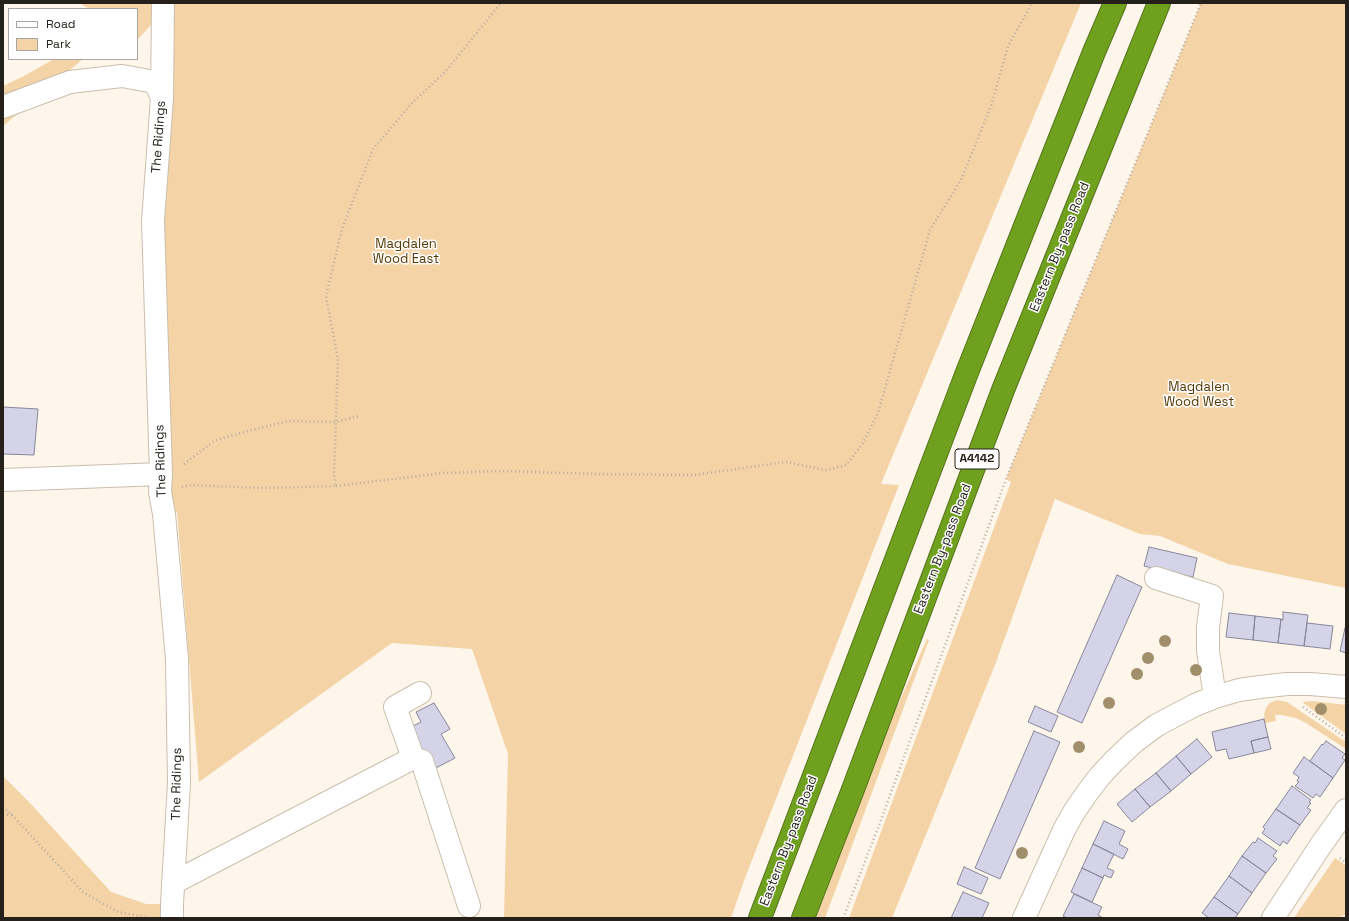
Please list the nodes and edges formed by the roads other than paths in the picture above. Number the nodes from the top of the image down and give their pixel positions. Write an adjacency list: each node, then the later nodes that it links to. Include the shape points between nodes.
1 (163, 3): 4 (street, The Ridings)
2 (1115, 3): 17 (highway, Eastern By-pass Road / A4142, via 966,375)
3 (1159, 3): 18 (highway, Eastern By-pass Road / A4142, via 1003,390)
4 (162, 98): 5 (street, via 154,82 122,76 70,82); 7 (street, The Ridings, via 152,221)
5 (3, 107)
6 (3, 480): 7 (street)
7 (161, 483): 14 (street, The Ridings, via 177,659 179,783)
8 (1156, 578): 11 (street, via 1212,596 1208,651)
9 (1346, 687): 11 (street, via 1310,684 1273,685)
10 (420, 693): 12 (street, via 395,707)
11 (1215, 697): 19 (street, via 1157,725 1134,742 1100,776 1074,812)
12 (413, 758): 14 (street); 15 (street, via 422,762)
13 (1346, 810): 20 (street)
14 (173, 883): 16 (street, The Ridings)
15 (469, 906)
16 (172, 918)
17 (760, 918)
18 (803, 918)
19 (1024, 918)
20 (1273, 918)

